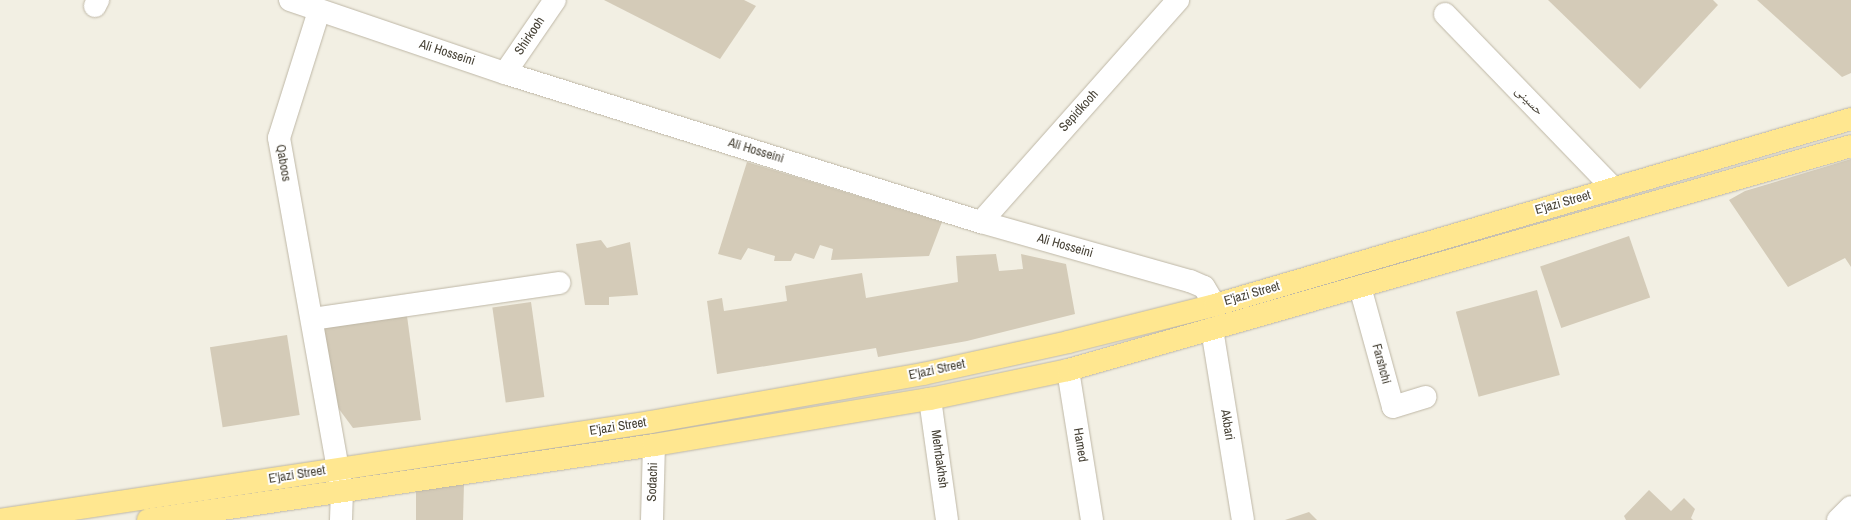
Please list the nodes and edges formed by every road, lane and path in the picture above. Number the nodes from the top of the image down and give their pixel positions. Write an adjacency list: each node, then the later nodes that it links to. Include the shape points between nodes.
1 (290, 0): 4 (street, Ali Hosseini)
2 (555, 0): 6 (street, Shirkooh)
3 (1178, 0): 10 (street, Sepidkooh)
4 (319, 11): 6 (street, Ali Hosseini); 14 (street, Qaboos, via 279,138)
5 (1445, 14): 9 (street, حسینی)
6 (505, 72): 10 (street, Ali Hosseini)
7 (1851, 119): 9 (main road, E'jazi Street)
8 (1851, 146): 12 (main road, E'jazi Street)
9 (1613, 188): 13 (main road, E'jazi Street)
10 (981, 222): 13 (street, Ali Hosseini, via 1190,281 1204,286)
11 (559, 283): 14 (street)
12 (1360, 287): 15 (main road, E'jazi Street); 17 (street, Farshchi, via 1393,407)
13 (1215, 305): 15 (main road); 20 (main road, E'jazi Street, via 1068,342 923,374 652,422)
14 (312, 319): 20 (street, Qaboos)
15 (1212, 329): 16 (main road, E'jazi Street); 29 (street, Akbari)
16 (1068, 370): 18 (main road, E'jazi Street); 28 (street, Hamed)
17 (1426, 397)
18 (930, 399): 19 (main road, E'jazi Street); 27 (street, Mehrbakhsh)
19 (654, 445): 21 (main road, E'jazi Street); 26 (street, Sodachi)
20 (338, 469): 21 (street, Qaboos); 23 (main road, E'jazi Street)
21 (342, 491): 24 (main road, E'jazi Street); 25 (street, Qaboos)
22 (1851, 506): 30 (street)
23 (0, 520)
24 (148, 520)
25 (341, 520)
26 (652, 520)
27 (947, 520)
28 (1092, 520)
29 (1243, 520)
30 (1838, 520)

